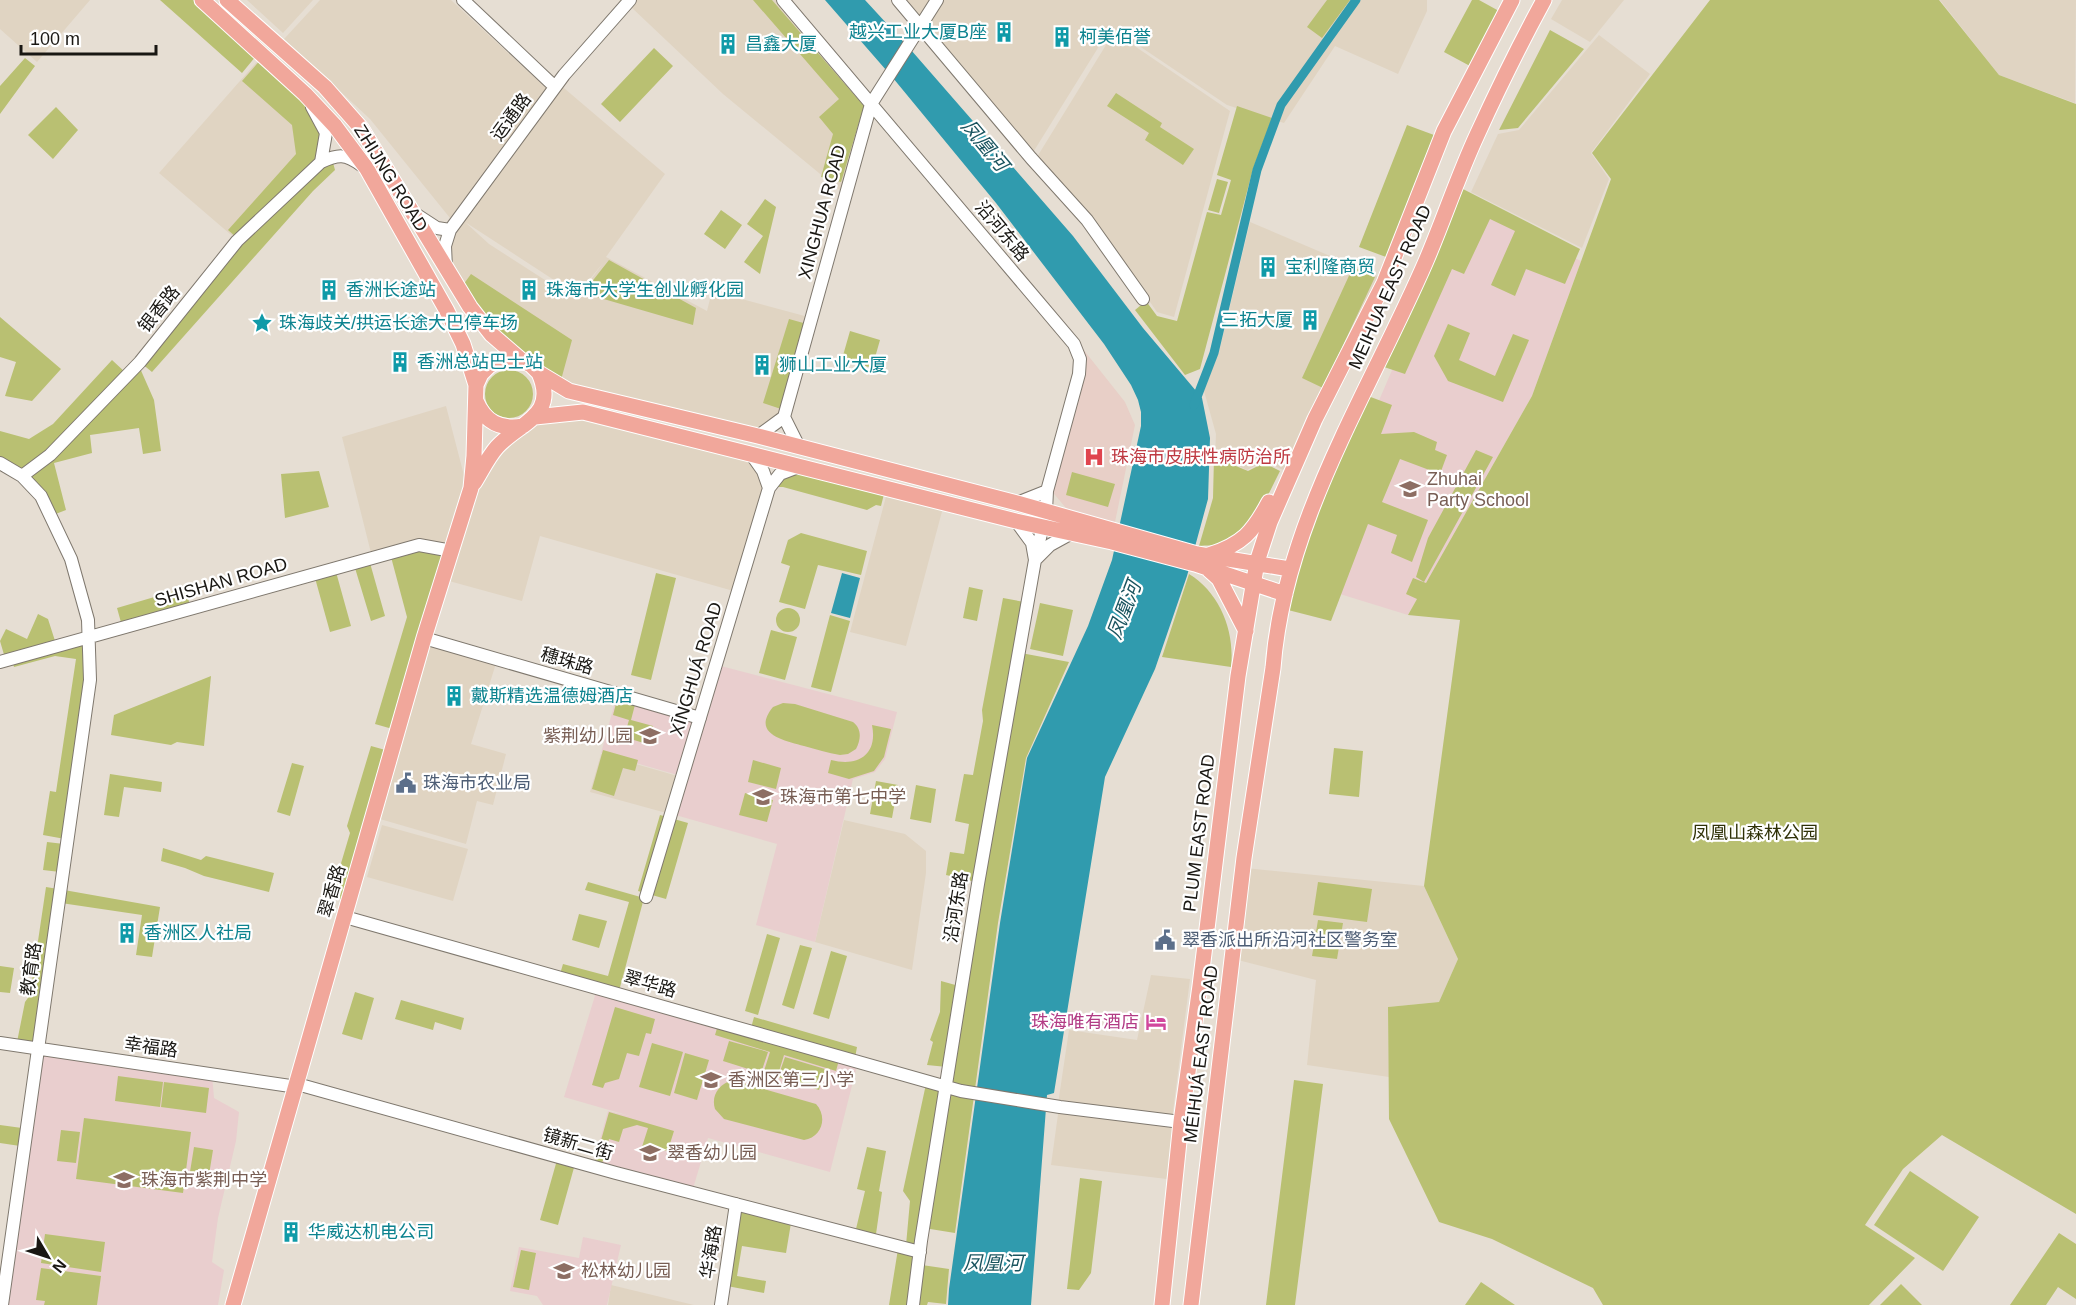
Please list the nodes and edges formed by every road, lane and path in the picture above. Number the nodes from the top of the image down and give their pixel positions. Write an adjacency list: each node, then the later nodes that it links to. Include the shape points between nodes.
1 (202, 0): 12 (main road, ZHIJNG ROAD)
2 (228, 0): 16 (main road, ZHIJNG ROAD, via 325,87 362,128)
3 (463, 0): 11 (street)
4 (630, 0): 11 (street, 运通路)
5 (783, 0): 13 (street, 沿河东路)
6 (898, 0): 10 (street)
7 (937, 0): 10 (street, XINGHUA ROAD)
8 (1544, 0): 46 (main road, MEIHUA EAST ROAD, via 1476,136 1426,261 1311,507)
9 (1507, 2): 27 (main road, MEIHUA EAST ROAD, via 1444,131 1384,284)
10 (920, 27): 13 (street, XINGHUA ROAD); 19 (street, via 1087,220)
11 (555, 87): 17 (street, 运通路)
12 (305, 94): 14 (street, via 326,133); 15 (main road, ZHIJNG ROAD)
13 (871, 104): 24 (street, XINGHUA ROAD); 35 (street, 沿河东路, via 1074,344 1080,359 1079,374)
14 (321, 162): 15 (street, via 349,156); 32 (street, 银香路, via 237,241 140,362 50,454)
15 (368, 169): 22 (main road, ZHIJNG ROAD, via 447,311)
16 (414, 213): 17 (street, via 437,228); 18 (main road, ZHIJNG ROAD)
17 (450, 230): 18 (street, 运通路, via 445,246)
18 (446, 268): 20 (main road, ZHIJNG ROAD, via 491,334)
19 (1143, 299)
20 (521, 360): 21 (main road); 22 (main road, via 499,360 481,374)
21 (539, 373): 25 (main road, via 544,384 542,408); 26 (main road, via 569,391)
22 (476, 385): 23 (main road)
23 (476, 401): 25 (main road, via 489,421 499,426 511,428); 33 (main road)
24 (784, 417): 26 (street); 28 (street)
25 (529, 422): 29 (main road, via 583,412); 33 (main road, via 496,447)
26 (758, 436): 28 (main road)
27 (1305, 443): 44 (main road, via 1251,532); 45 (main road, PLUM EAST ROAD)
28 (799, 447): 36 (main road)
29 (751, 454): 31 (main road); 34 (street)
30 (0, 463): 32 (street, 教育路)
31 (801, 466): 34 (street, via 780,474); 38 (main road)
32 (22, 476): 50 (street, 教育路, via 41,496 71,559)
33 (471, 488): 42 (main road, 翠香路)
34 (769, 488): 53 (street, XĪNGHUÁ ROAD)
35 (1047, 491): 36 (street); 37 (street, 沿河东路)
36 (1017, 503): 37 (main road)
37 (1046, 511): 39 (street, 沿河东路); 41 (main road)
38 (1016, 521): 39 (main road); 43 (street, via 1032,543)
39 (1042, 527): 40 (main road); 43 (street, 沿河东路)
40 (1070, 534): 41 (main road); 43 (street, via 1050,545)
41 (1113, 537): 44 (main road)
42 (452, 550): 50 (street, SHISHAN ROAD, via 419,545); 51 (main road, 翠香路)
43 (1035, 560): 59 (street, 沿河东路)
44 (1202, 560): 45 (main road); 47 (main road); 49 (main road, via 1219,579)
45 (1257, 562): 46 (main road); 47 (main road, PLUM EAST ROAD)
46 (1290, 569): 48 (main road, MEIHUA EAST ROAD)
47 (1252, 584): 48 (main road); 49 (main road, PLUM EAST ROAD)
48 (1285, 594): 68 (main road, MÉIHUÁ EAST ROAD, via 1275,638 1244,858)
49 (1245, 632): 60 (main road, PLUM EAST ROAD)
50 (90, 638): 52 (street, SHISHAN ROAD); 57 (street, 教育路, via 90,680)
51 (424, 638): 53 (street, 穗珠路); 55 (main road, 翠香路)
52 (0, 662)
53 (700, 718): 54 (street, XĪNGHUÁ ROAD)
54 (646, 897)
55 (345, 917): 58 (main road, 翠香路); 59 (street, 翠华路)
56 (0, 1043): 57 (street, 幸福路)
57 (38, 1048): 58 (street, 幸福路); 63 (street, 教育路)
58 (297, 1085): 61 (street, 镜新二街); 64 (main road, 翠香路)
59 (946, 1086): 60 (street, 翠华路, via 1060,1107); 62 (street, 沿河东路)
60 (1181, 1122): 67 (main road, PLUM EAST ROAD)
61 (736, 1204): 62 (street, 镜新二街); 65 (street, 华海路)
62 (920, 1252): 66 (street, 沿河东路)
63 (2, 1305)
64 (233, 1305)
65 (721, 1305)
66 (913, 1305)
67 (1162, 1305)
68 (1191, 1305)

